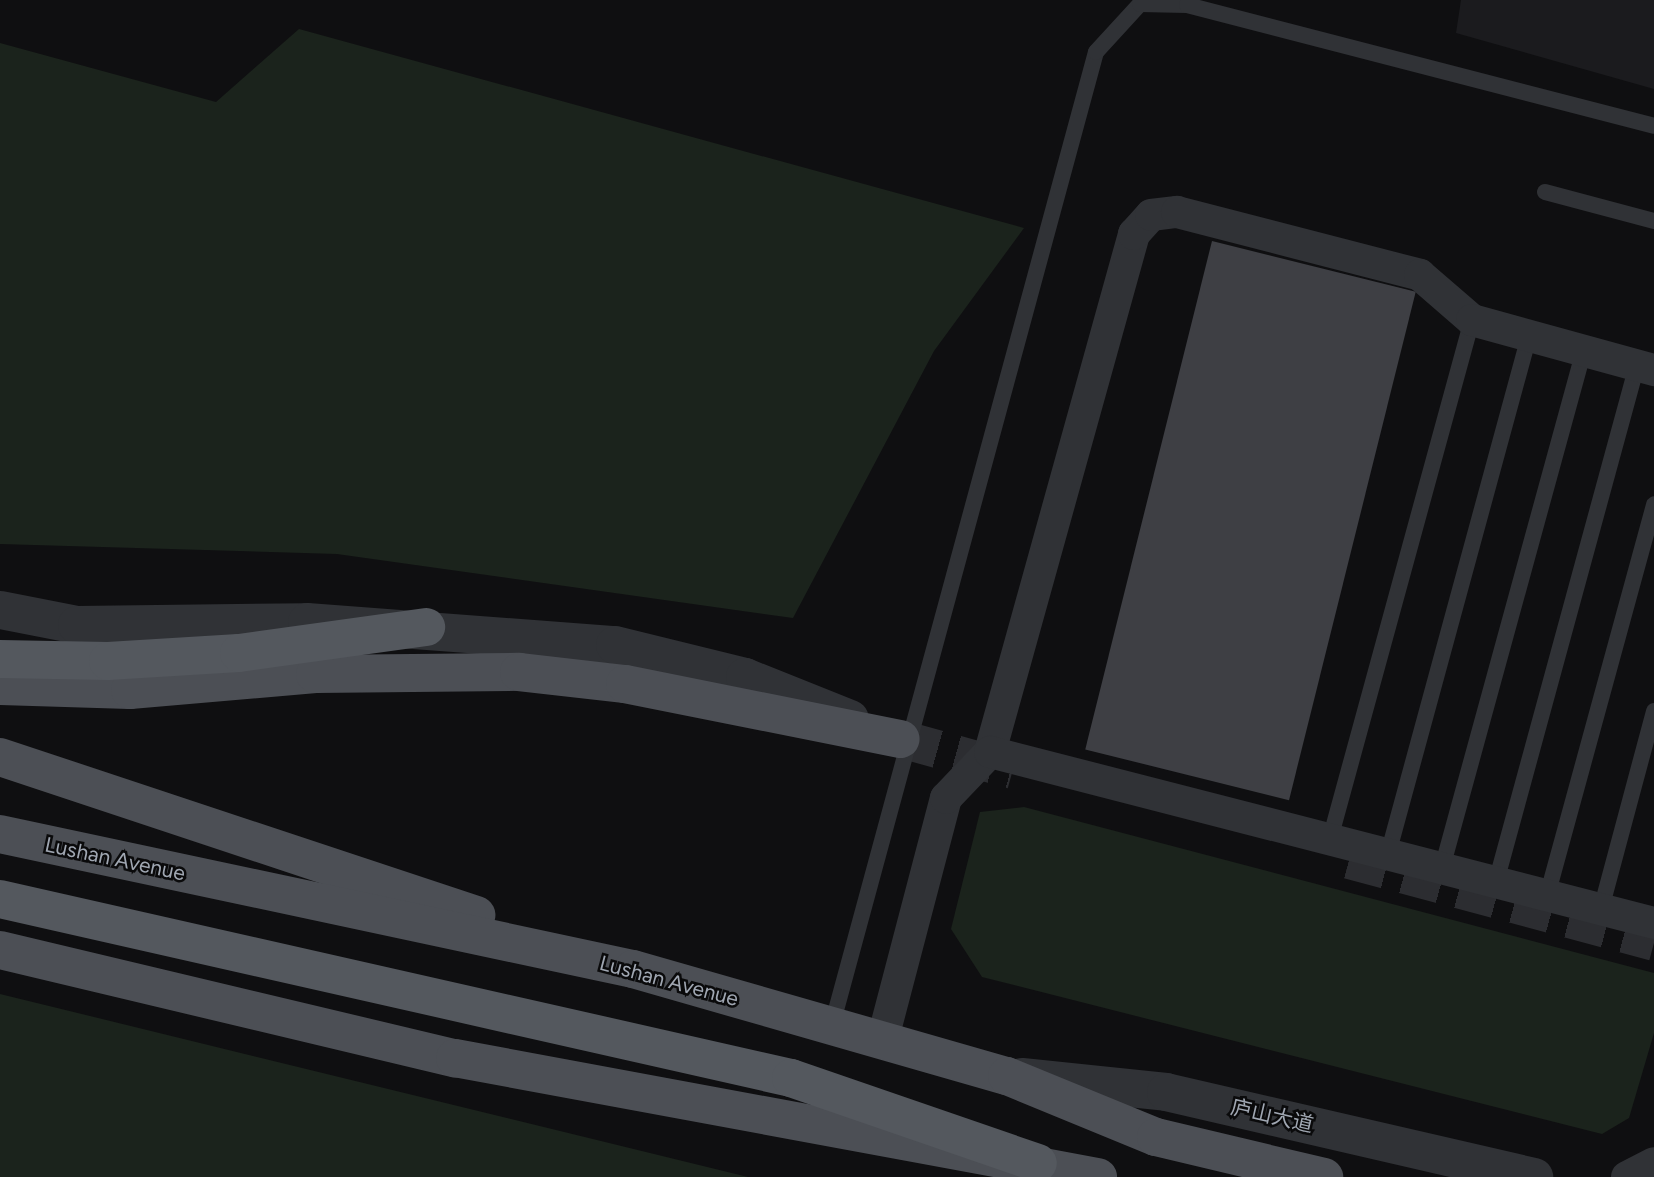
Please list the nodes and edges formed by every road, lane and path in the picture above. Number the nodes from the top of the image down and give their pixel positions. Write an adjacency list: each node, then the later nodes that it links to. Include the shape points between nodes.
1 (1654, 126): 29 (lane, via 1187,5 1140,4 1096,52)
2 (1545, 192): 3 (lane)
3 (1654, 221)
4 (1472, 320): 5 (street); 15 (street, via 1420,275 1177,212 1140,223); 18 (lane)
5 (1528, 335): 6 (street); 19 (lane)
6 (1584, 350): 7 (street); 20 (lane)
7 (1645, 367): 21 (lane)
8 (1654, 504): 22 (lane)
9 (0, 610): 10 (street, via 78,625)
10 (426, 626): 11 (highway, via 239,653 108,661); 14 (street, via 615,645 746,677)
11 (0, 659)
12 (0, 686): 14 (main road, via 130,691 315,674 519,672 625,684)
13 (1654, 712): 24 (lane)
14 (901, 739)
15 (990, 752): 18 (street); 30 (street, via 946,798)
16 (0, 757): 27 (main road)
17 (0, 834): 27 (main road, Lushan Avenue)
18 (1330, 839): 19 (street)
19 (1388, 854): 20 (street)
20 (1442, 868): 21 (street)
21 (1496, 882): 22 (street)
22 (1547, 896): 24 (street)
23 (0, 899): 33 (highway, via 791,1078)
24 (1601, 909): 25 (street)
25 (1654, 923)
26 (0, 950): 31 (main road)
27 (633, 969): 29 (main road, Lushan Avenue)
28 (0, 976): 31 (main road, via 306,1050)
29 (832, 1025): 30 (main road, Lushan Avenue)
30 (883, 1038): 32 (main road, Lushan Avenue)
31 (455, 1058): 33 (main road)
32 (1007, 1076): 36 (main road, Lushan Avenue, via 1156,1137); 37 (street, 庐山大道, via 1166,1092)
33 (1038, 1163): 35 (main road)
34 (1654, 1163): 38 (street)
35 (1098, 1177)
36 (1324, 1177)
37 (1534, 1177)
38 (1627, 1177)

